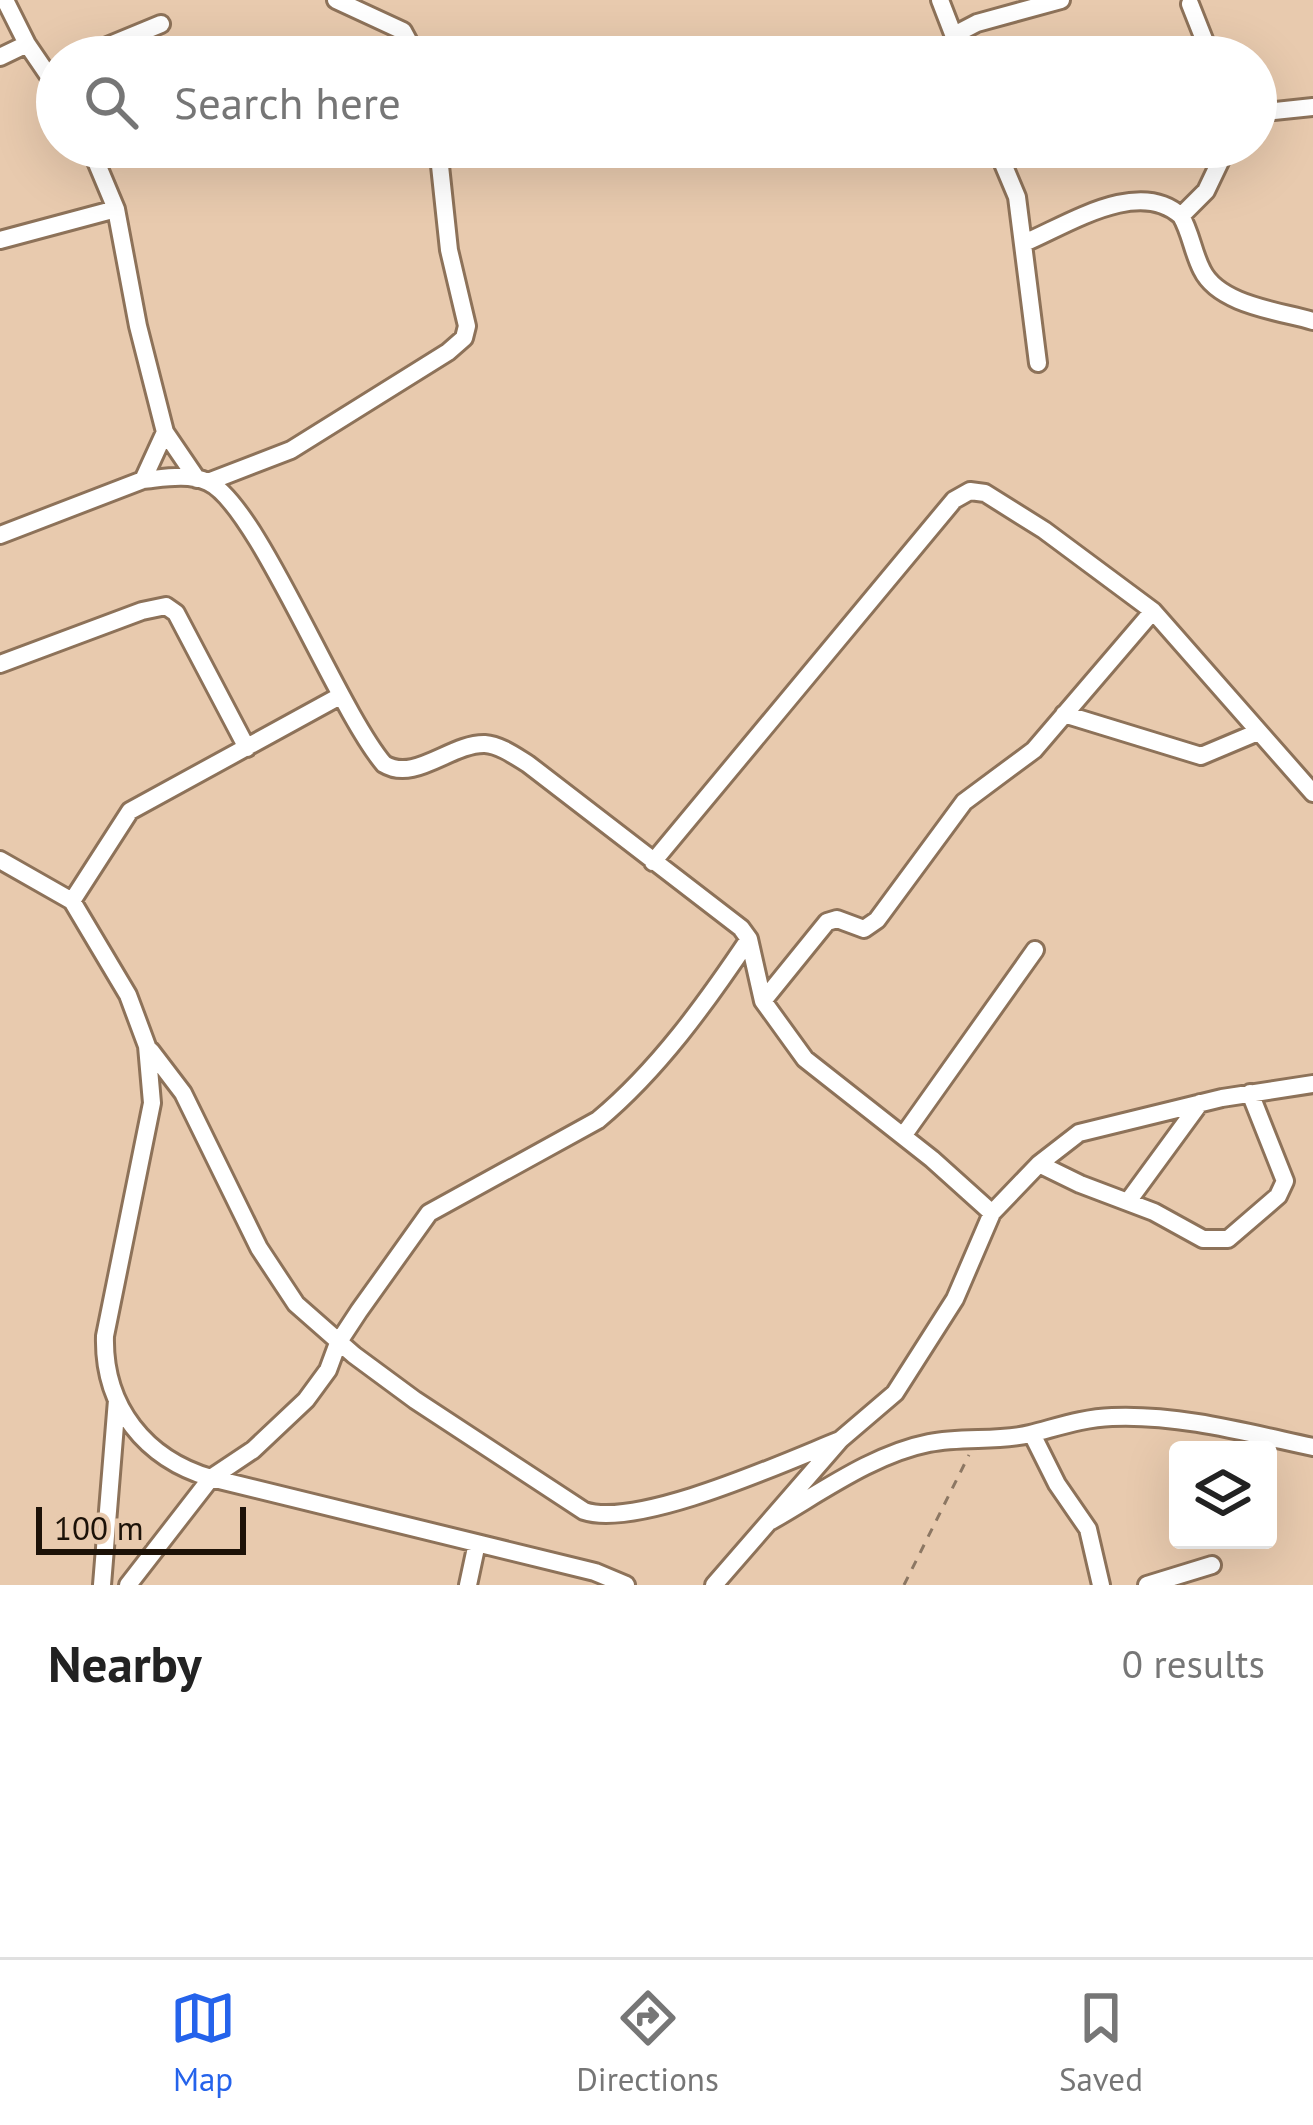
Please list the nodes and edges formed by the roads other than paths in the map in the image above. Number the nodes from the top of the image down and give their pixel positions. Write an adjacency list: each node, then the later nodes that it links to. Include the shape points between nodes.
1 (5, 0): 11 (street)
2 (336, 0): 9 (street)
3 (940, 0): 7 (street)
4 (1061, 0): 7 (street)
5 (1190, 4): 10 (street)
6 (161, 24): 8 (street)
7 (954, 34)
8 (132, 36)
9 (405, 36)
10 (1203, 36)
11 (27, 44): 12 (street); 13 (street)
12 (36, 53)
13 (0, 57)
14 (1313, 107): 15 (street)
15 (1277, 111)
16 (99, 168): 20 (street)
17 (440, 168): 28 (street, via 464,338 291,450)
18 (1006, 168): 23 (street)
19 (1217, 168): 21 (street)
20 (116, 209): 22 (street); 26 (street)
21 (1181, 216): 23 (street, via 1158,203 1122,202); 24 (street, via 1214,286)
22 (0, 240)
23 (1024, 243): 25 (street)
24 (1313, 321)
25 (1038, 363)
26 (165, 433): 27 (street); 28 (street)
27 (143, 480): 28 (street); 29 (street)
28 (202, 480): 32 (street, via 229,497)
29 (0, 535)
30 (1153, 611): 33 (street); 34 (street); 38 (street, via 985,493 963,493)
31 (0, 664): 35 (street, via 166,606)
32 (340, 696): 35 (street); 38 (street, via 392,769 478,744 499,748)
33 (1064, 714): 34 (street, via 1201,756); 42 (street, via 1034,750 964,802 877,920 864,928 827,922)
34 (1258, 732): 36 (street)
35 (248, 748): 39 (street, via 130,811)
36 (1313, 792)
37 (0, 860): 39 (street)
38 (653, 862): 40 (street)
39 (72, 901): 43 (street, via 128,995)
40 (748, 939): 42 (street); 51 (street, via 710,998 619,1102 429,1213)
41 (1035, 950): 47 (street)
42 (763, 1000): 47 (street, via 805,1059)
43 (147, 1046): 51 (street, via 183,1093 284,1287); 52 (street, via 152,1102 105,1336)
44 (1313, 1084): 45 (street)
45 (1250, 1094): 46 (street); 49 (street, via 1286,1177 1278,1196 1215,1241)
46 (1201, 1102): 48 (street, via 1079,1133); 49 (street)
47 (903, 1136): 50 (street)
48 (1039, 1164): 49 (street); 50 (street)
49 (1129, 1200)
50 (992, 1213): 54 (street, via 920,1360 895,1394)
51 (338, 1342): 54 (street, via 593,1514 628,1513 707,1490); 56 (street, via 306,1400)
52 (117, 1399): 56 (street, via 165,1460); 60 (street)
53 (1032, 1434): 55 (street, via 1142,1417); 57 (street, via 933,1442 892,1455); 65 (street, via 1088,1529)
54 (840, 1440): 57 (street)
55 (1313, 1448)
56 (212, 1478): 58 (street); 61 (street)
57 (771, 1521): 64 (street)
58 (477, 1543): 62 (street); 63 (street)
59 (1212, 1565): 66 (street)
60 (102, 1585)
61 (128, 1585)
62 (468, 1585)
63 (626, 1585)
64 (714, 1585)
65 (1101, 1585)
66 (1147, 1585)

